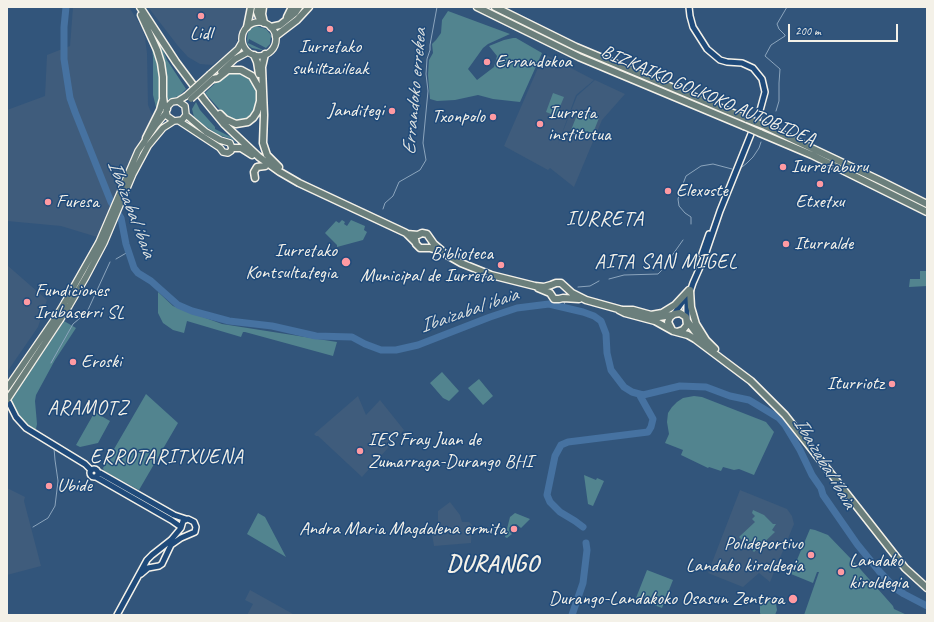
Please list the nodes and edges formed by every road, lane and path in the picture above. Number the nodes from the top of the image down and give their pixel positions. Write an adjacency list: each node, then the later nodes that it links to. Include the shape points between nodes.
1 (136, 7): 25 (highway, via 145,22 160,63)
2 (140, 7): 22 (highway)
3 (251, 7): 16 (highway)
4 (258, 7): 15 (highway, via 257,12)
5 (263, 7): 15 (highway)
6 (296, 7): 14 (highway)
7 (302, 7): 14 (highway)
8 (309, 7): 18 (highway, via 302,19)
9 (472, 7): 13 (highway)
10 (478, 7): 13 (highway, BIZKAIKO GOLKOKO AUTOBIDEA)
11 (495, 7): 40 (highway, BIZKAIKO GOLKOKO AUTOBIDEA, bridge, via 576,47 765,126)
12 (689, 7): 41 (street, via 693,26 710,53 720,60 753,68 764,85 765,97)
13 (488, 13): 42 (highway, BIZKAIKO GOLKOKO AUTOBIDEA, bridge, via 592,63 760,132)
14 (285, 21): 17 (highway)
15 (262, 22): 16 (main road); 17 (main road)
16 (247, 27): 19 (main road)
17 (271, 27): 18 (main road)
18 (278, 34): 21 (main road, via 274,47)
19 (242, 42): 20 (main road); 23 (main road)
20 (251, 53): 21 (main road); 23 (main road, via 235,59); 24 (highway, via 259,69)
21 (265, 54): 39 (highway, via 262,66 262,135 265,150 277,166)
22 (182, 70): 24 (highway, via 218,112 236,124 248,122 253,118 259,107); 37 (highway, via 224,124 259,157)
23 (212, 77): 24 (highway, via 218,78 228,70 241,70 252,76); 26 (main road, bridge); 27 (main road, bridge)
24 (260, 90)
25 (163, 97): 28 (highway); 31 (highway, via 160,110)
26 (178, 101): 27 (main road); 28 (main road, via 170,104)
27 (185, 106): 29 (main road)
28 (166, 111): 30 (main road, via 169,118); 31 (main road)
29 (186, 115): 30 (main road); 32 (main road, via 194,124)
30 (177, 121): 33 (main road); 38 (main road, via 163,128 152,140)
31 (146, 138): 38 (main road, via 138,151)
32 (224, 142): 33 (main road); 34 (main road, via 230,143)
33 (220, 148): 34 (main road, via 226,153)
34 (232, 148): 35 (highway, via 244,149)
35 (265, 166): 36 (highway, via 257,167 254,172); 37 (highway, via 282,177)
36 (255, 178)
37 (289, 178): 39 (highway)
38 (127, 181): 62 (main road, bridge, via 96,253)
39 (317, 192): 44 (highway)
40 (927, 204)
41 (720, 211): 43 (street); 46 (street)
42 (927, 212)
43 (716, 222): 46 (street); 51 (street)
44 (406, 233): 45 (highway); 48 (highway)
45 (418, 235): 47 (highway, via 424,233); 48 (highway)
46 (707, 238): 51 (street); 52 (street)
47 (430, 239): 49 (highway, via 429,245); 50 (highway)
48 (415, 242): 49 (highway)
49 (425, 248): 50 (highway)
50 (441, 251): 54 (highway, via 491,275)
51 (706, 253): 52 (street)
52 (698, 268): 56 (street)
53 (551, 285): 54 (highway); 55 (highway, via 558,282); 57 (highway)
54 (535, 286): 57 (highway)
55 (566, 289): 58 (highway); 59 (highway)
56 (690, 290): 60 (highway, via 675,305 657,314); 61 (street); 63 (street); 65 (highway, via 691,308 696,324 700,333)
57 (550, 294): 58 (highway, via 554,299)
58 (563, 298): 59 (highway)
59 (586, 300): 60 (highway)
60 (619, 310): 61 (highway, via 655,318); 64 (highway)
61 (673, 314): 63 (highway, via 680,313); 64 (highway, via 668,322)
62 (58, 318): 66 (main road); 69 (main road)
63 (687, 321): 64 (highway, via 684,330); 65 (highway, via 698,336)
64 (675, 331): 65 (highway, via 696,339)
65 (719, 356): 79 (highway, via 751,381 785,415 905,568)
66 (20, 370): 67 (street); 68 (main road)
67 (7, 383)
68 (7, 388)
69 (8, 401): 70 (street, via 16,417 26,428 91,470 95,469)
70 (97, 475): 71 (street, via 103,475 172,514); 72 (street)
71 (187, 519): 72 (street, via 183,521); 73 (street, via 193,520 196,527 195,532)
72 (181, 528): 73 (street); 74 (street, via 172,540)
73 (189, 535): 76 (street, via 171,545)
74 (156, 553): 75 (street); 76 (street)
75 (151, 557): 77 (street, via 151,564); 78 (street)
76 (164, 559): 77 (street)
77 (157, 567): 78 (street, via 148,568)
78 (140, 574): 80 (street)
79 (927, 588)
80 (117, 615)

